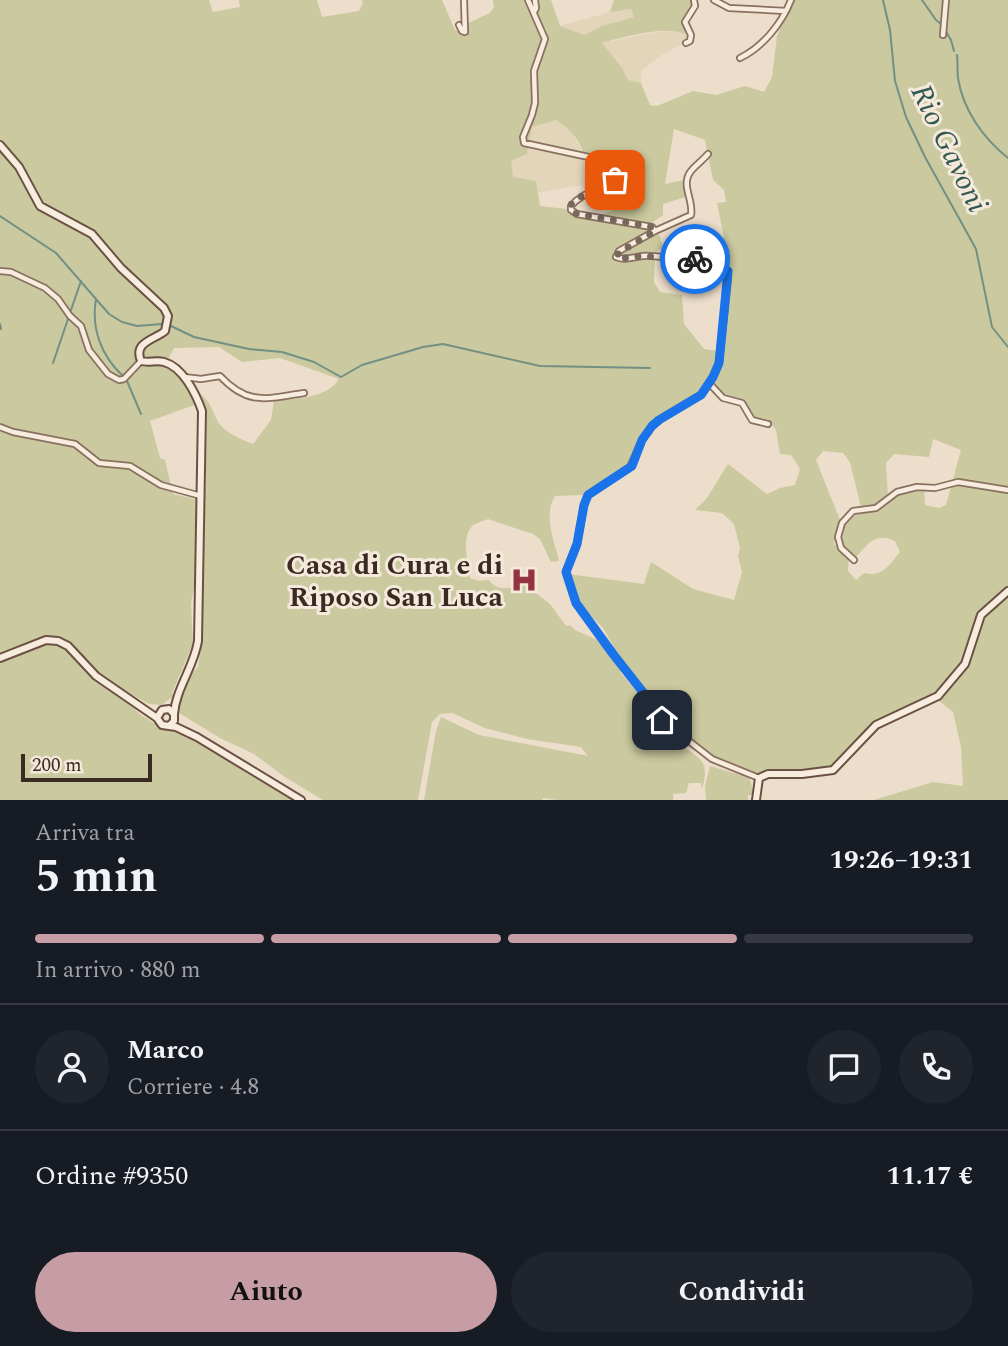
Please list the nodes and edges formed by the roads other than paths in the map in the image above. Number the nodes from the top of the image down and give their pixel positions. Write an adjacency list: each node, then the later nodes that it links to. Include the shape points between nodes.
1 (464, 0): 10 (street, via 465,32)
2 (528, 0): 9 (street)
3 (534, 0): 9 (street)
4 (714, 0): 8 (street, via 729,8)
5 (791, 0): 8 (street)
6 (946, 0): 11 (street)
7 (695, 3): 12 (street, via 685,22 691,35)
8 (786, 11): 13 (street, via 765,39)
9 (533, 13): 16 (street, via 545,35 534,71 533,115 524,143 621,164 615,180 576,199 571,210)
10 (459, 25)
11 (943, 35)
12 (686, 44)
13 (740, 58)
14 (0, 145): 18 (main road, via 19,167 40,206 92,234 164,308 168,316 165,331 140,348)
15 (708, 154): 16 (street, via 687,178 691,215)
16 (655, 231): 20 (street, via 616,257 705,259 728,271 719,363)
17 (0, 271): 18 (street, via 45,288 58,299 81,326 89,350 108,374 124,379)
18 (141, 361): 19 (main road, via 167,363)
19 (183, 377): 21 (street, via 220,376 237,392 260,400); 25 (main road, via 202,411)
20 (709, 383): 22 (street, via 723,398 742,403 752,420); 36 (street, via 701,395 656,422 642,440 632,466 588,495 566,574 576,603 662,720 708,757)
21 (304, 393)
22 (768, 424)
23 (0, 427): 25 (street, via 75,444 99,463 130,466 161,485)
24 (1008, 490): 26 (street, via 958,482 918,487 897,492 876,508 853,511 842,523 838,537 841,548)
25 (202, 496): 29 (main road, via 198,641)
26 (854, 560)
27 (1008, 591): 36 (main road, via 981,615 965,664 938,696 876,725 833,770)
28 (0, 657): 30 (main road, via 58,640 96,676)
29 (179, 691): 31 (main road); 32 (main road)
30 (134, 701): 31 (main road); 33 (main road)
31 (163, 709): 32 (main road); 33 (main road)
32 (175, 715): 34 (main road); 35 (main road)
33 (158, 718): 34 (main road, via 162,725)
34 (170, 725): 35 (main road)
35 (197, 737): 37 (main road)
36 (759, 778): 38 (main road)
37 (301, 800)
38 (757, 800)

